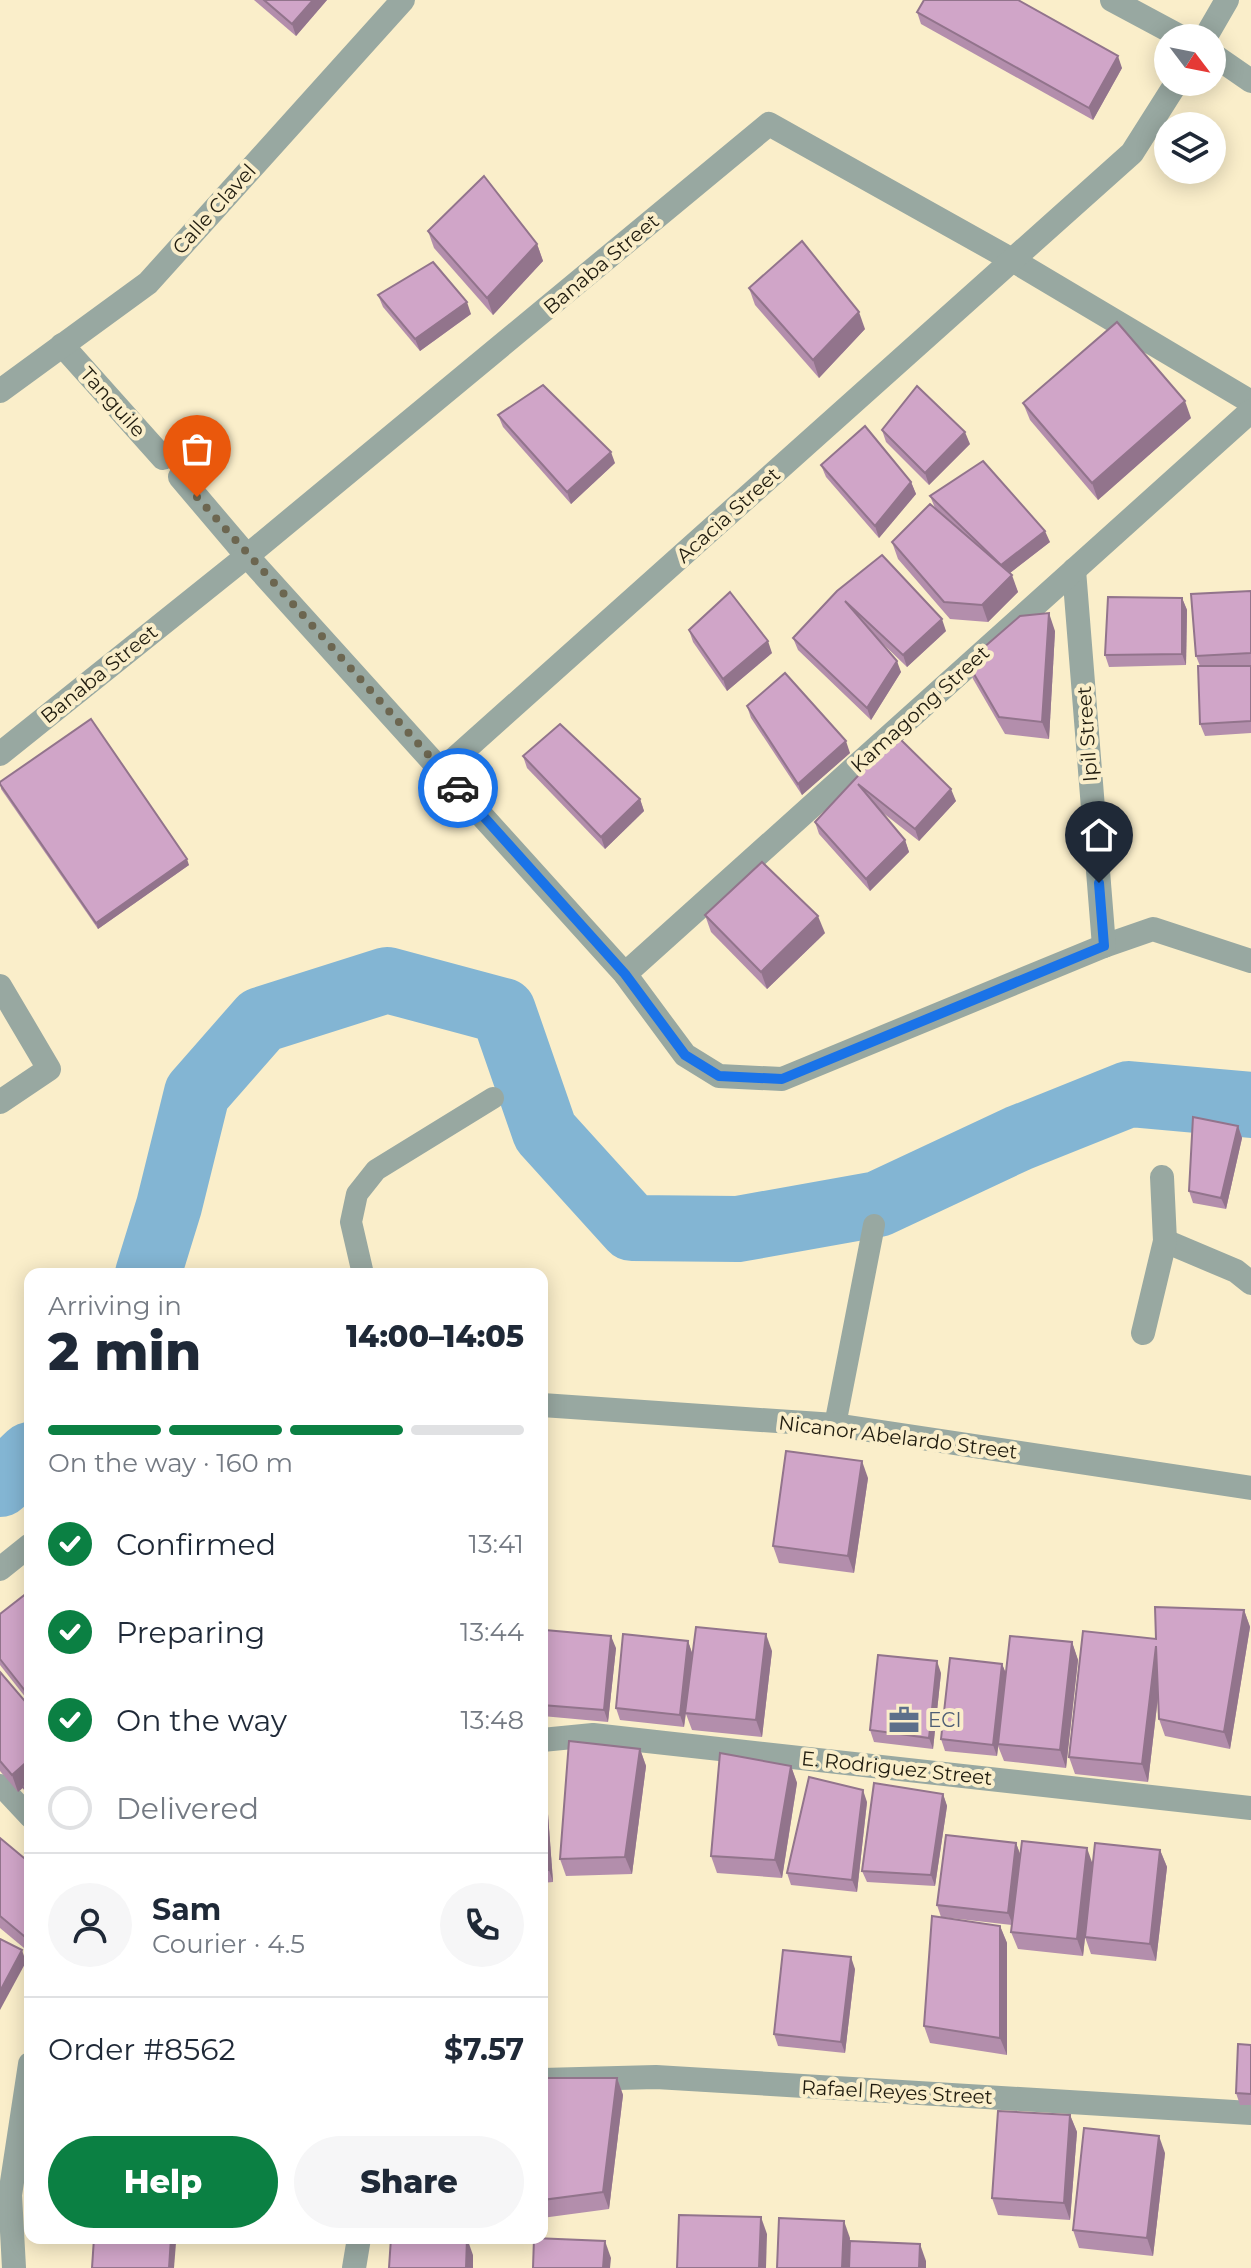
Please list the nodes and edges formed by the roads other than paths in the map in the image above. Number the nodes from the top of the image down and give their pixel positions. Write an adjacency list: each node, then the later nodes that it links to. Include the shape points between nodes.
1 (403, 0): 10 (street, Calle Clavel, via 148,283)
2 (1112, 0): 4 (street)
3 (1227, 0): 5 (street)
4 (1157, 24)
5 (1213, 24)
6 (1226, 64): 7 (street)
7 (1251, 81)
8 (1168, 96): 9 (street, Acacia Street, via 1132,153)
9 (1014, 261): 12 (street, Banaba Street); 16 (street, Banaba Street, via 769,124); 19 (street, Acacia Street)
10 (62, 345): 11 (street, Calle Clavel); 14 (street, Tanguile)
11 (0, 391)
12 (1251, 402)
13 (1251, 411): 17 (street, Kamagong Street)
14 (163, 458)
15 (180, 477): 16 (street)
16 (247, 556): 18 (street, Banaba Street); 19 (street)
17 (1074, 570): 20 (street, Ipil Street); 22 (street, Kamagong Street)
18 (0, 754)
19 (442, 770): 22 (street)
20 (1104, 946): 21 (street, via 1153,929); 22 (street, via 782,1079 719,1076 685,1055)
21 (1251, 961)
22 (625, 974)
23 (0, 986): 25 (street, via 49,1069)
24 (493, 1098): 29 (lane, via 376,1170 357,1194 351,1222)
25 (0, 1102)
26 (1162, 1177): 28 (street)
27 (874, 1225): 33 (lane)
28 (1165, 1241): 30 (street, via 1236,1271); 31 (street)
29 (362, 1268)
30 (1251, 1283)
31 (1143, 1333)
32 (548, 1405): 33 (street, Nicanor Abelardo Street)
33 (835, 1425): 34 (street, Nicanor Abelardo Street)
34 (1251, 1488)
35 (24, 1550): 36 (street)
36 (0, 1569)
37 (548, 1739): 39 (street, E. Rodriguez Street, via 593,1735)
38 (0, 1785): 40 (lane)
39 (1251, 1808)
40 (24, 1811)
41 (548, 2080): 43 (street, Rafael Reyes Street, via 656,2077)
42 (24, 2103): 45 (street, via 10,2195)
43 (1251, 2113)
44 (358, 2244): 46 (street)
45 (14, 2268)
46 (354, 2268)

